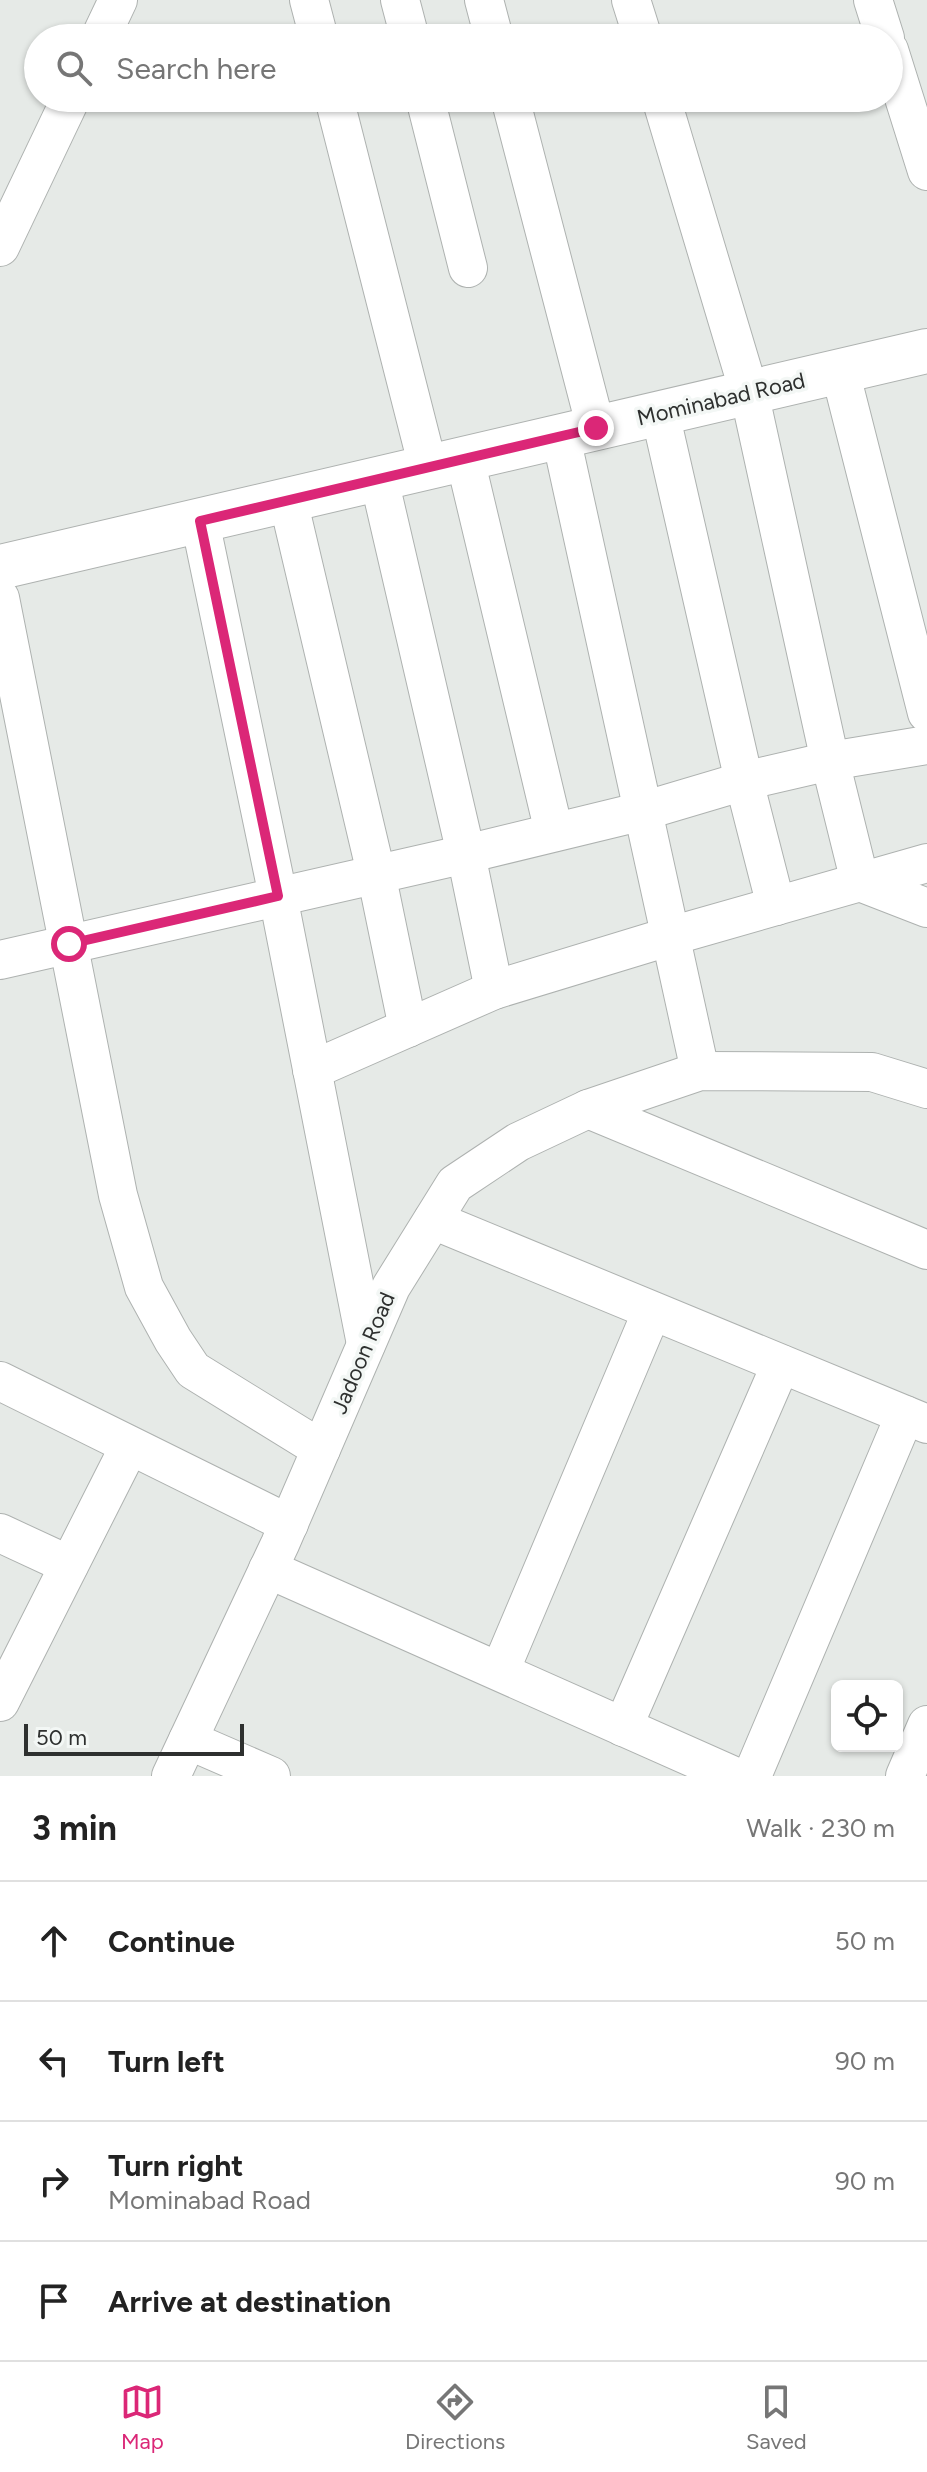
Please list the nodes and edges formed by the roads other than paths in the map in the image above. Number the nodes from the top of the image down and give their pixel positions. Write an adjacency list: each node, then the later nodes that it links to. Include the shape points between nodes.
1 (118, 0): 7 (street)
2 (309, 0): 8 (street)
3 (400, 0): 9 (street)
4 (484, 0): 10 (street)
5 (631, 0): 11 (street)
6 (873, 0): 12 (street)
7 (107, 24)
8 (315, 24)
9 (406, 24)
10 (490, 24)
11 (639, 24)
12 (881, 24)
13 (903, 95): 19 (street)
14 (62, 112): 20 (street)
15 (338, 112): 28 (street)
16 (429, 112): 22 (street)
17 (513, 112): 27 (street)
18 (665, 112): 25 (street)
19 (927, 171)
20 (14, 186): 21 (street)
21 (0, 247)
22 (468, 268)
23 (927, 351): 24 (main road, Mominabad Road)
24 (840, 371): 25 (main road, Mominabad Road); 34 (street)
25 (749, 392): 26 (main road, Mominabad Road); 36 (street)
26 (660, 413): 27 (main road, Mominabad Road); 37 (street)
27 (578, 433): 28 (main road, Mominabad Road); 38 (street)
28 (446, 463): 29 (main road, Mominabad Road); 39 (street)
29 (379, 479): 30 (main road, Mominabad Road); 40 (street)
30 (288, 500): 31 (main road, Mominabad Road); 42 (street)
31 (200, 521): 32 (main road, Mominabad Road); 44 (street)
32 (0, 567)
33 (0, 598): 48 (street)
34 (927, 713)
35 (927, 745): 36 (street)
36 (830, 761): 37 (street); 43 (street)
37 (744, 781): 38 (street); 45 (street)
38 (643, 811): 39 (street); 47 (street)
39 (554, 832): 40 (street)
40 (466, 854): 42 (street); 50 (street)
41 (927, 863): 43 (street)
42 (376, 873): 44 (street); 51 (street)
43 (860, 882): 45 (street); 46 (street)
44 (278, 896): 48 (street); 52 (street)
45 (776, 906): 47 (street)
46 (927, 908)
47 (671, 936): 50 (street); 53 (street)
48 (69, 944): 49 (street); 64 (street, via 118,1195 144,1287 193,1370)
49 (0, 960)
50 (494, 990): 51 (street)
51 (408, 1028): 52 (street)
52 (312, 1070): 59 (street)
53 (700, 1071): 54 (street, Jadoon Road, via 872,1072); 55 (street, Jadoon Road)
54 (927, 1089)
55 (588, 1109): 56 (street, Jadoon Road, via 518,1142 455,1184); 57 (street)
56 (433, 1220): 58 (street); 59 (street, Jadoon Road, via 391,1287)
57 (927, 1250)
58 (652, 1311): 60 (street); 69 (street)
59 (366, 1344): 64 (street, Jadoon Road)
60 (781, 1364): 62 (street); 72 (street)
61 (0, 1381): 63 (street)
62 (916, 1420): 77 (street)
63 (129, 1447): 65 (street); 67 (street)
64 (321, 1449): 65 (street, Jadoon Road)
65 (289, 1524): 68 (street, Jadoon Road)
66 (0, 1533): 67 (street)
67 (69, 1565): 70 (street)
68 (268, 1569): 69 (street); 73 (street, Jadoon Road)
69 (500, 1671): 72 (street)
70 (0, 1702)
71 (927, 1725): 78 (street)
72 (623, 1727): 76 (street)
73 (188, 1740): 74 (street, Jadoon Road); 75 (street)
74 (171, 1776)
75 (271, 1776)
76 (734, 1776)
77 (752, 1776)
78 (905, 1776)

